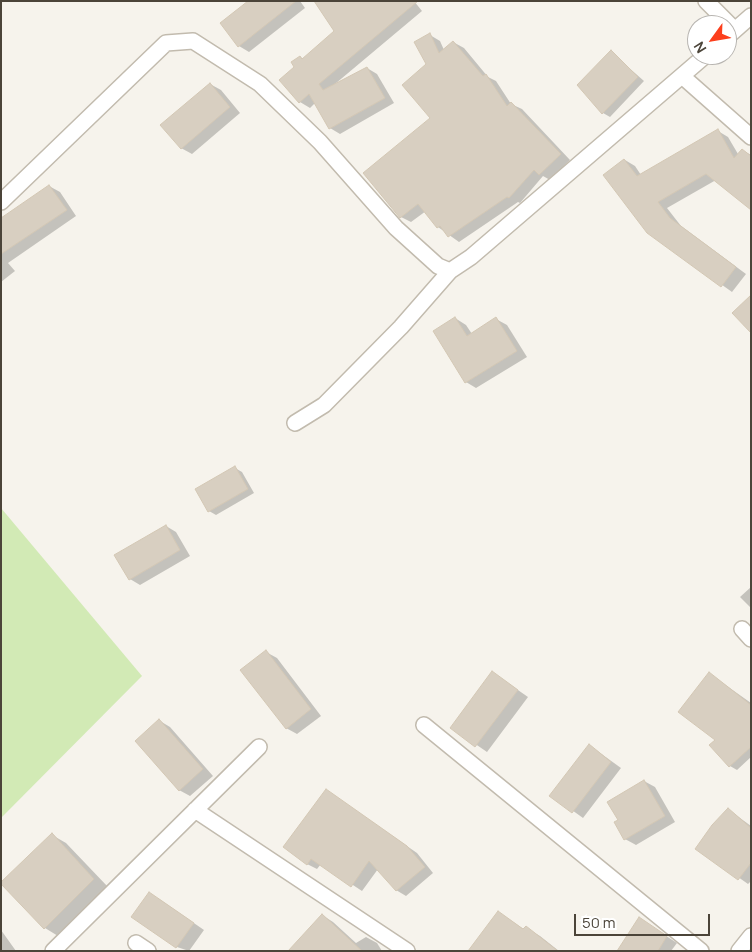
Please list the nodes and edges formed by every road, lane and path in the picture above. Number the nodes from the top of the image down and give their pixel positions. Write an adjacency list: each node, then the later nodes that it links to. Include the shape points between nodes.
1 (706, 1): 2 (street)
2 (717, 15)
3 (751, 16): 4 (street)
4 (737, 28)
5 (695, 65): 6 (street)
6 (682, 76): 7 (street); 9 (street, via 471,257)
7 (751, 137)
8 (1, 202): 9 (street, via 166,43 193,41 260,84 320,142 396,228 438,266)
9 (450, 271): 10 (street, via 401,327 324,405)
10 (295, 423)
11 (424, 725): 17 (street)
12 (259, 747): 13 (street)
13 (195, 810): 15 (street); 16 (street)
14 (751, 936): 18 (street)
15 (53, 951)
16 (407, 951)
17 (701, 951)
18 (740, 951)

